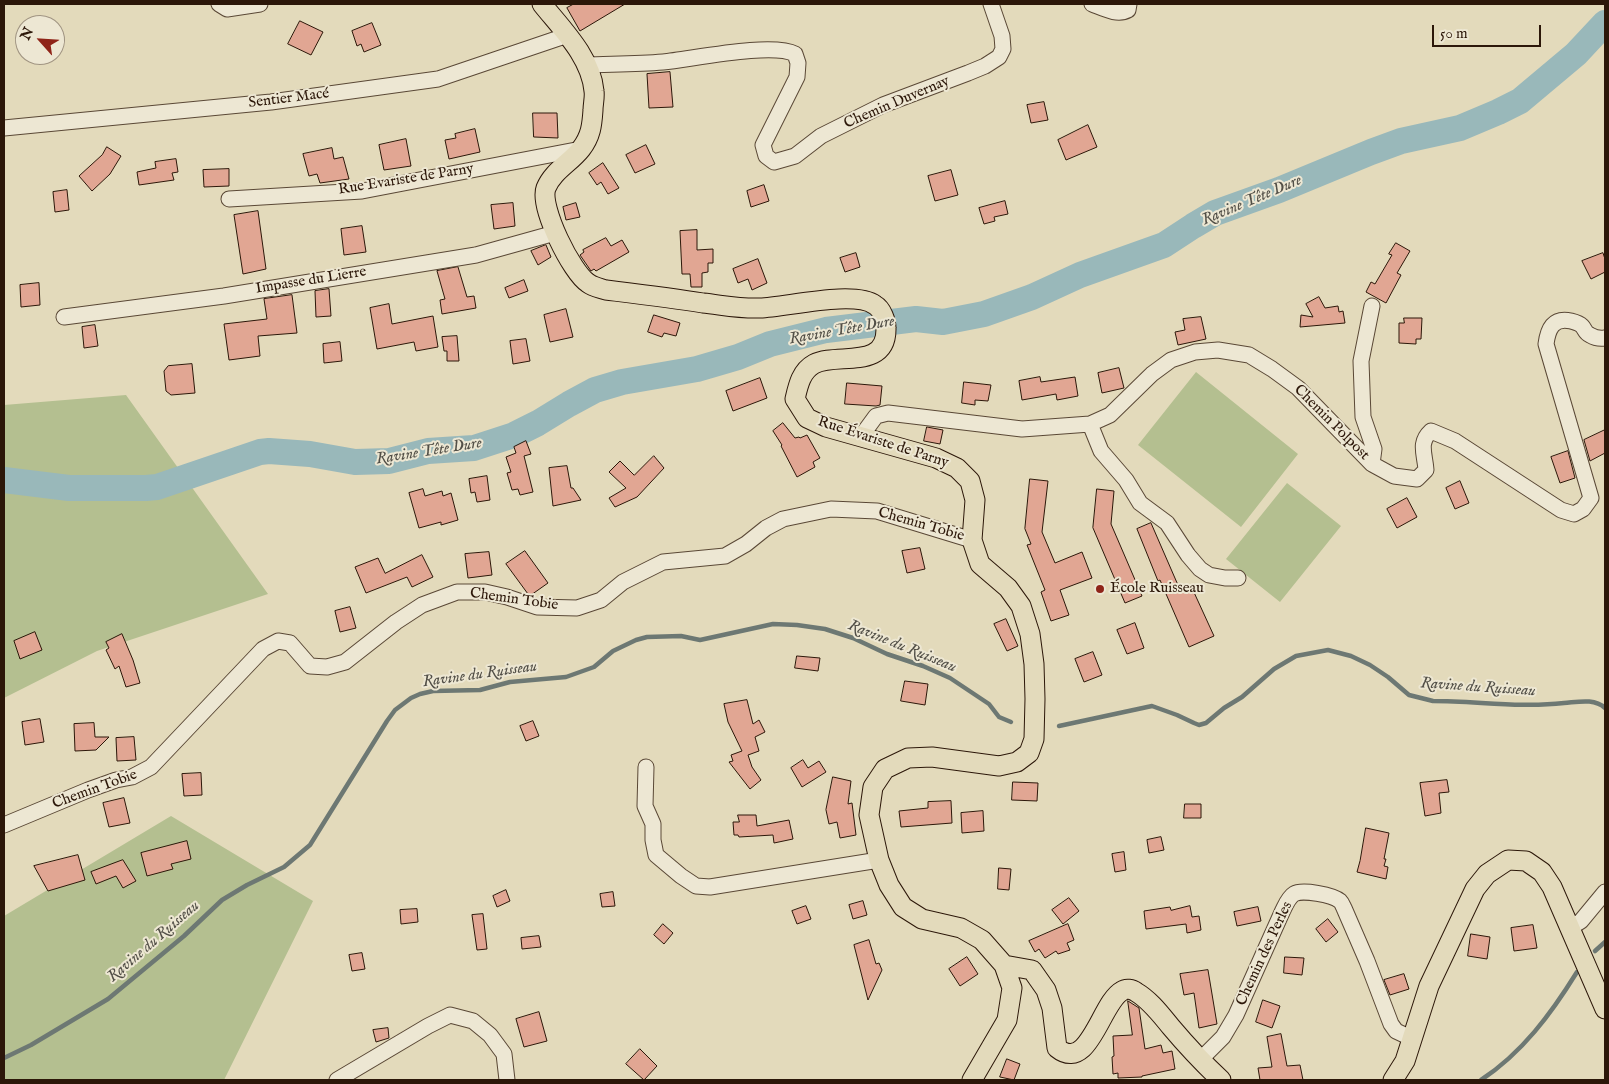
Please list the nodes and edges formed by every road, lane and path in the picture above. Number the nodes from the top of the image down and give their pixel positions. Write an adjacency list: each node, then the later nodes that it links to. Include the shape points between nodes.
1 (219, 4): 2 (street, via 227,9)
2 (260, 4)
3 (542, 4): 7 (main road, Rue Évariste de Parny)
4 (991, 4): 8 (street, Chemin Duvernay, via 1002,36 1003,48 999,57 968,74 883,105 821,136 795,156 774,162 766,156 763,145 797,76 795,54 788,50 761,50 664,62)
5 (1092, 4): 6 (street, via 1117,13 1128,10)
6 (1129, 4)
7 (568, 35): 8 (main road, Rue Évariste de Parny); 9 (street, Sentier Macé, via 438,79 271,102)
8 (586, 65): 10 (main road, Rue Évariste de Parny, via 594,91 592,131)
9 (4, 128)
10 (581, 149): 11 (street, Rue Evariste de Parny, via 362,191); 12 (main road, Rue Évariste de Parny, via 553,175 545,190 547,210)
11 (229, 199)
12 (556, 233): 14 (street, Impasse du Lierre, via 476,255 224,296); 17 (main road, Rue Évariste de Parny, via 572,266 588,283 606,290 759,309 847,298 876,305 886,325 882,345 873,355 858,359 830,359 813,365 799,380 795,399 807,418 826,428)
13 (1372, 306): 18 (street, via 1360,361 1363,417 1374,449)
14 (64, 317)
15 (1605, 338): 18 (street, Chemin Polpost, via 1597,339 1587,334 1583,326 1564,319 1555,322 1548,330 1546,344 1591,498 1583,509 1574,514 1562,510 1455,441 1431,431 1423,446 1426,470 1417,479 1394,476)
16 (1090, 424): 17 (street, Chemin Polpost, via 1022,429 888,413 876,416); 18 (street, Chemin Polpost, via 1110,415 1171,360 1195,352 1218,350 1249,355 1298,388); 20 (street, via 1101,451 1140,502 1166,522 1200,569 1209,575)
17 (862, 438): 19 (main road, Rue Évariste de Parny, via 936,458 957,468 970,481 975,500)
18 (1372, 464)
19 (972, 540): 22 (street, Chemin Tobie, via 877,511 832,509 783,519 726,556 663,562 623,582 601,600 577,608 537,606 485,592 457,592 422,605 345,662 328,667 310,666 290,643 278,641 263,649 151,768); 23 (main road, Rue Évariste de Parny, via 980,564 1008,588 1021,606 1027,624 1034,664 1034,739 1029,753 1017,762 999,766 932,757 908,758 885,769 873,787 869,815)
20 (1238, 578)
21 (646, 767): 23 (street, via 645,806 653,824 656,855 696,886 710,887)
22 (4, 825)
23 (878, 860): 26 (main road, Rue Évariste de Parny, via 904,907 922,919 962,928 982,940)
24 (1605, 892): 25 (street, via 1581,922)
25 (1570, 928): 27 (main road); 28 (main road, via 1552,887 1542,872 1526,860 1508,860 1487,874 1475,889 1429,986)
26 (1004, 965): 29 (main road, via 1032,970 1046,990 1052,1008 1057,1048 1064,1053 1081,1050 1108,1007 1121,991 1128,989 1150,1003); 32 (main road, Rue Évariste de Parny, via 1012,988 1007,1020)
27 (1605, 1009)
28 (1413, 1039): 29 (street, Chemin des Perles, via 1391,1024 1339,901 1299,891 1293,894 1283,910 1236,1015 1223,1037); 34 (main road)
29 (1200, 1060): 33 (main road)
30 (337, 1080): 31 (street, via 450,1015 473,1021 490,1035 504,1054)
31 (507, 1080)
32 (972, 1080)
33 (1221, 1080)
34 (1393, 1080)

